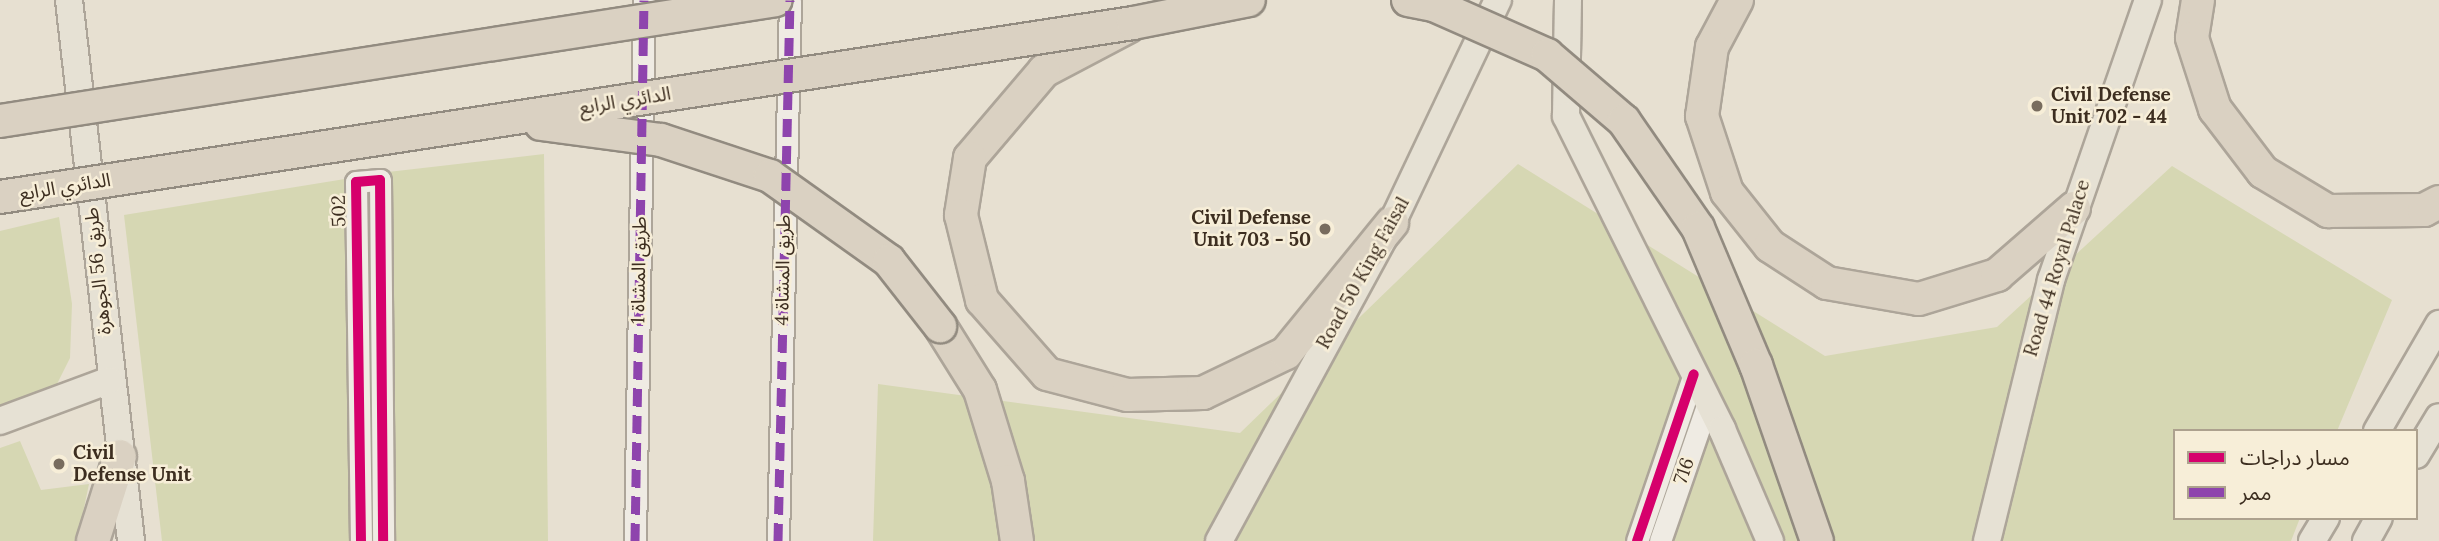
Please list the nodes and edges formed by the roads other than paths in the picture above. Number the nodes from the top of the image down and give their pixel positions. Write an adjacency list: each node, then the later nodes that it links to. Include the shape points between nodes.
1 (69, 0): 21 (main road, طريق 56 الجوهرة)
2 (644, 0): 34 (street, طريق المشاة 1)
3 (776, 0): 14 (highway, bridge)
4 (790, 0): 35 (street, طريق المشاة 4)
5 (1249, 0): 12 (highway, الدائري الرابع, bridge)
6 (1408, 0): 41 (highway, bridge, via 1434,5 1547,55 1625,121 1698,228 1756,365)
7 (1499, 0): 18 (main road, Road 50 King Faisal)
8 (1568, 0): 20 (main road, via 1566,116)
9 (1737, 0): 17 (highway, via 1712,47 1702,116 1727,192 1770,246 1827,283 1919,299 1997,275)
10 (2148, 0): 17 (main road, Road 44 Royal Palace)
11 (2198, 0): 16 (highway, via 2192,38 2215,109 2263,172 2328,211 2424,209)
12 (1133, 23): 13 (highway, الدائري الرابع, bridge); 18 (highway, via 1044,71 970,158 961,215 982,300 1046,374 1127,395 1203,393 1286,354)
13 (505, 119): 15 (highway, الدائري الرابع, bridge); 36 (highway, bridge, via 662,140 770,176 889,261 940,326 980,390 1008,481)
14 (0, 121)
15 (0, 197)
16 (2439, 202)
17 (2074, 208): 42 (main road, Road 44 Royal Palace, via 2018,398)
18 (1392, 223): 37 (main road, Road 50 King Faisal)
19 (2439, 324): 25 (main road)
20 (1694, 374): 22 (main road); 38 (street)
21 (110, 380): 24 (main road); 27 (main road, طريق 56 الجوهرة)
22 (1708, 401): 39 (street, 716); 40 (main road)
23 (2439, 417): 26 (main road)
24 (0, 421)
25 (2378, 429)
26 (2418, 452)
27 (120, 456): 30 (highway); 31 (main road, طريق 56 الجوهرة)
28 (2325, 520): 43 (main road)
29 (2378, 520): 44 (main road)
30 (93, 541)
31 (131, 541)
32 (361, 541): 33 (street, 502, via 356,182 380,180)
33 (383, 541)
34 (635, 541)
35 (778, 541)
36 (1017, 541)
37 (1219, 541)
38 (1636, 541)
39 (1660, 541)
40 (1770, 541)
41 (1817, 541)
42 (1987, 541)
43 (2312, 541)
44 (2366, 541)

